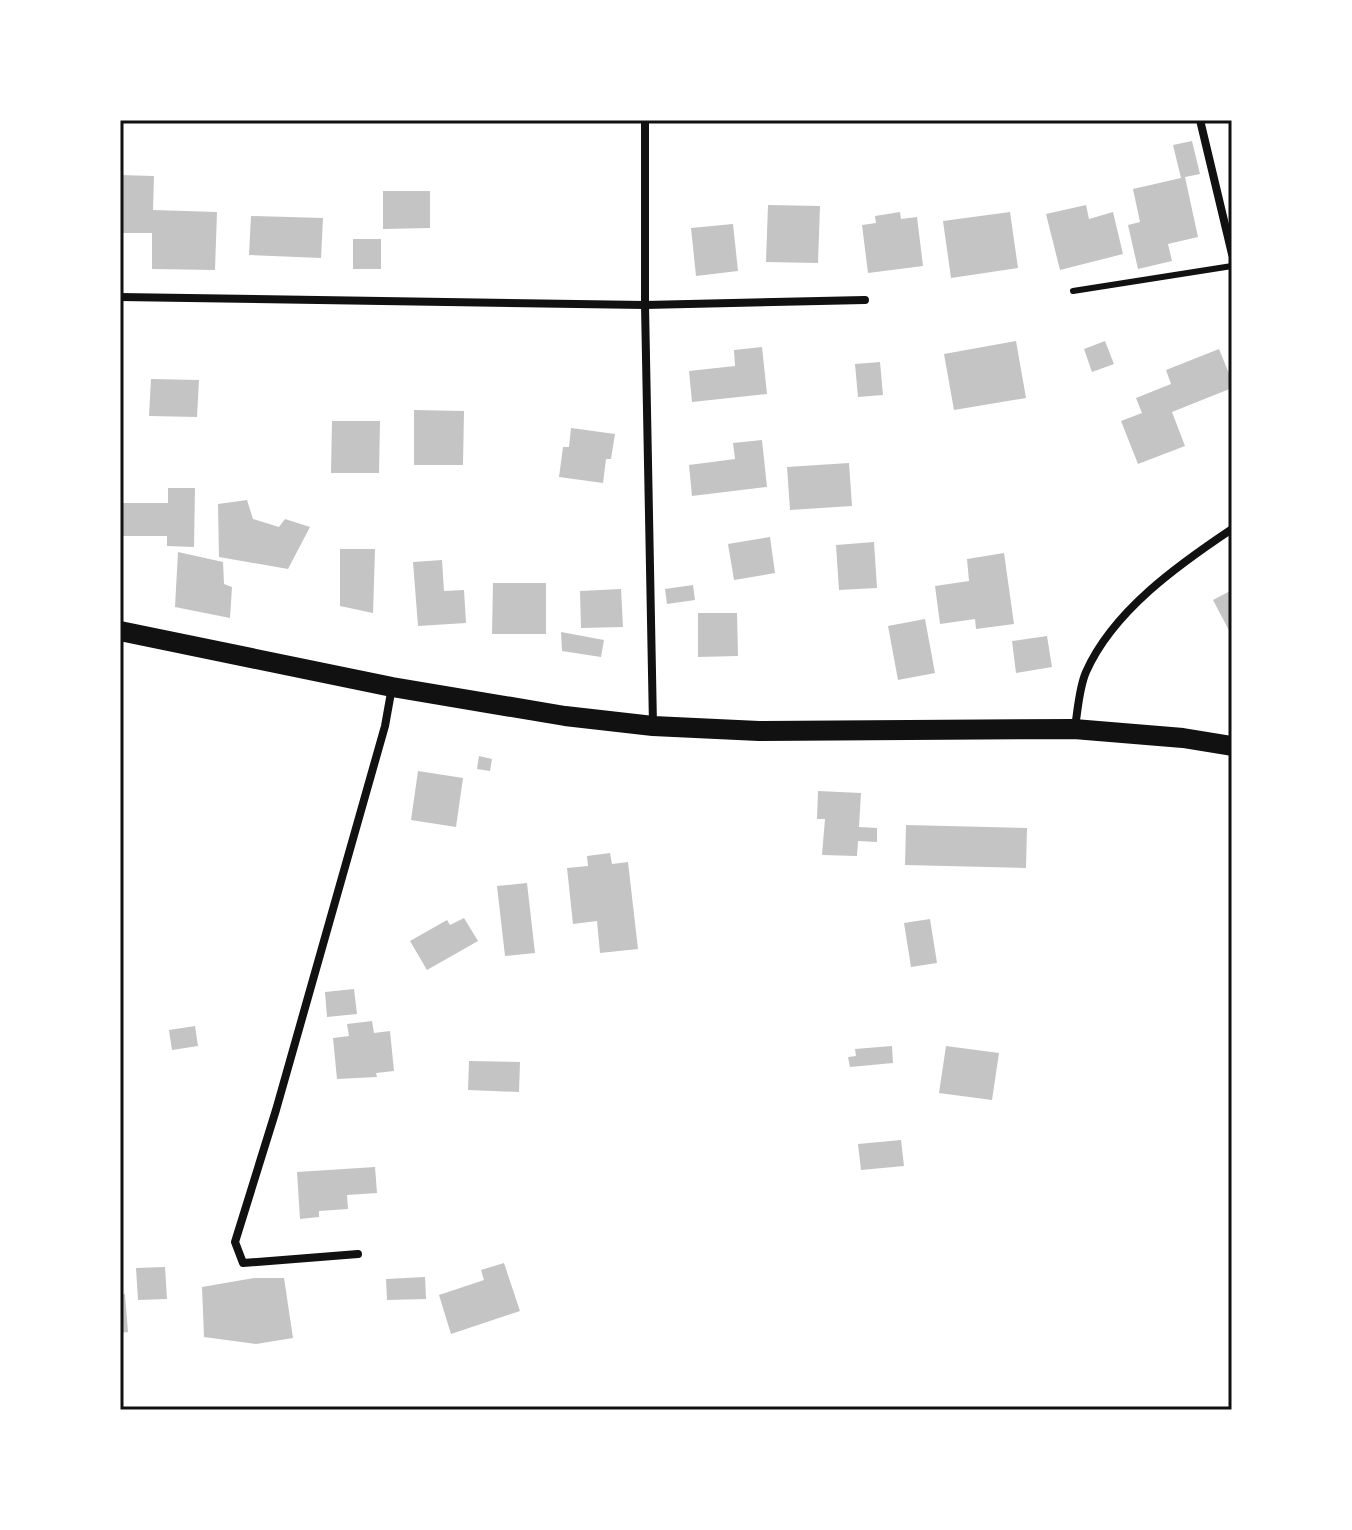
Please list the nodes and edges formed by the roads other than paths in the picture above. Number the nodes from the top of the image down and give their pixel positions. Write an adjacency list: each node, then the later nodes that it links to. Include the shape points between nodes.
1 (645, 120): 8 (street)
2 (1200, 120): 3 (street)
3 (1232, 254)
4 (1232, 266): 5 (lane)
5 (1073, 291)
6 (120, 297): 8 (street)
7 (865, 300): 8 (street)
8 (645, 305): 12 (street)
9 (1232, 529): 13 (street, via 1121,616 1086,673)
10 (120, 631): 11 (main road)
11 (392, 687): 12 (main road); 15 (street, via 235,1242 243,1263)
12 (653, 726): 13 (main road, via 759,731)
13 (1074, 729): 14 (main road)
14 (1232, 746)
15 (358, 1254)

